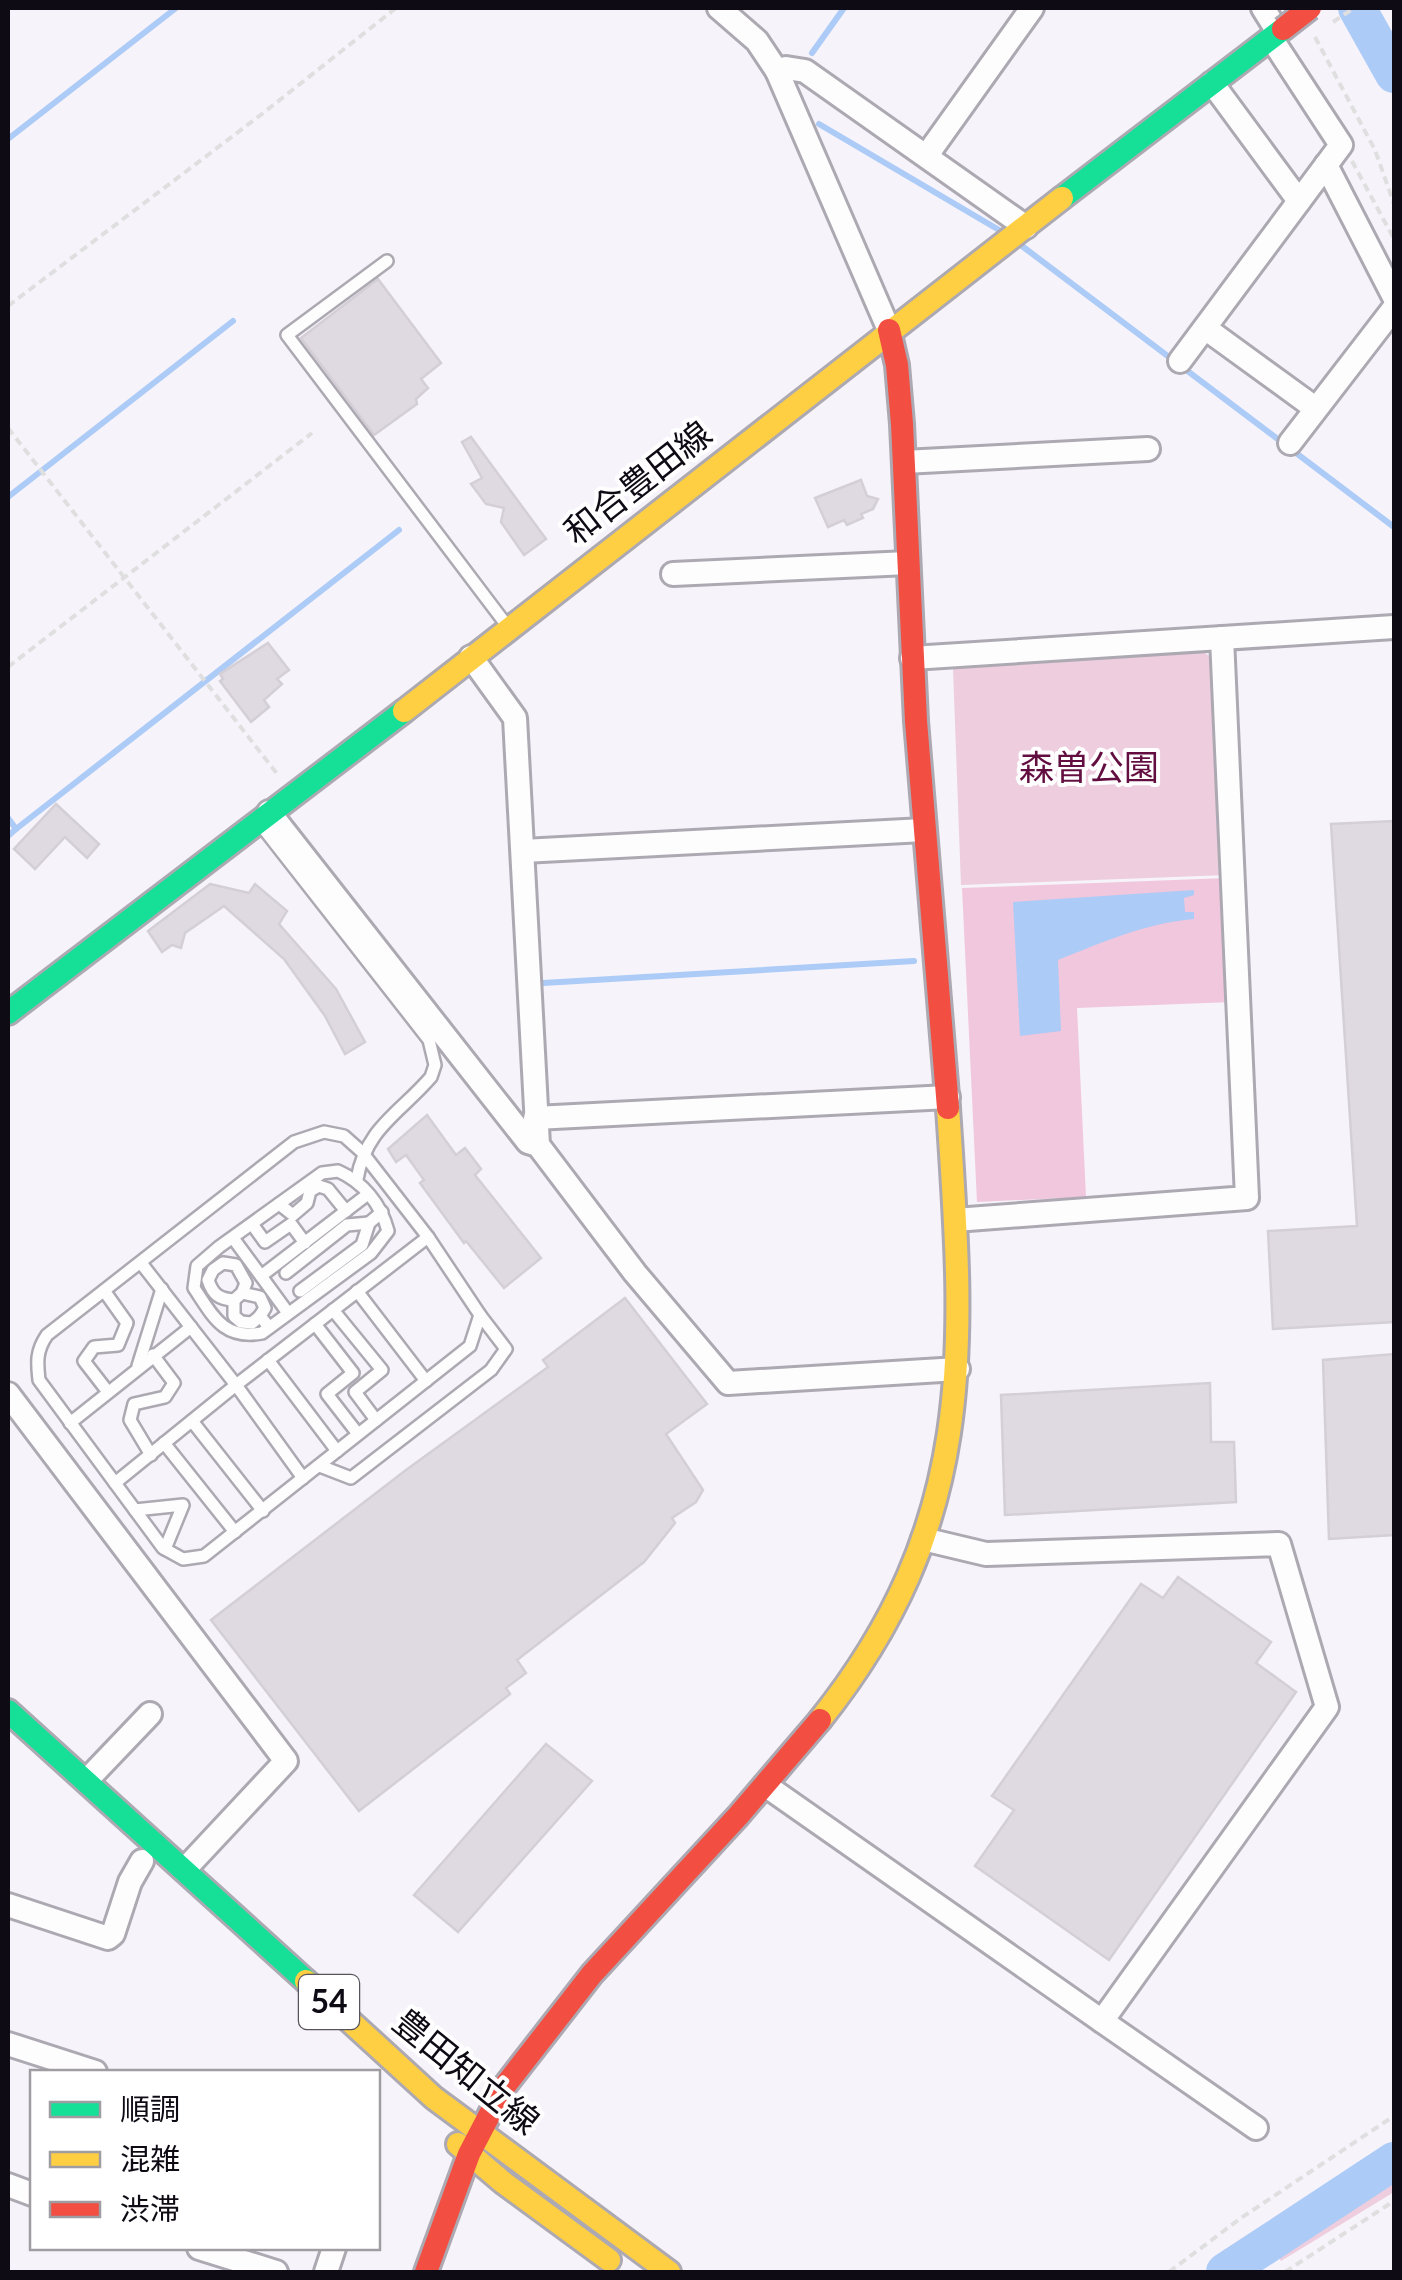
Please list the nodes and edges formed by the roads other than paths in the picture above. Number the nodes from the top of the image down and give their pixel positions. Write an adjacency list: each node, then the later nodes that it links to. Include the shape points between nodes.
1 (719, 8): 6 (street, via 757,41)
2 (1032, 8): 8 (street)
3 (1262, 8): 5 (street)
4 (1309, 15): 5 (main road, 和合豊田線, bridge)
5 (1277, 33): 7 (main road, 和合豊田線); 9 (street, via 1341,145)
6 (777, 71): 8 (street, via 805,71); 16 (street)
7 (1212, 84): 10 (street); 11 (main road, 和合豊田線)
8 (927, 155): 11 (street)
9 (1326, 165): 10 (street); 13 (street)
10 (1299, 201): 15 (street)
11 (1026, 227): 16 (main road, 和合豊田線)
12 (386, 261): 24 (lane, via 287,334)
13 (1394, 297)
14 (1394, 308): 18 (street)
15 (1205, 328): 17 (street); 18 (street)
16 (889, 330): 21 (main road); 24 (main road, 和合豊田線)
17 (1180, 361)
18 (1315, 408): 19 (street)
19 (1290, 443)
20 (1148, 450): 21 (street)
21 (904, 462): 22 (main road)
22 (908, 563): 23 (street); 28 (main road)
23 (673, 574)
24 (508, 627): 27 (main road, 和合豊田線)
25 (1394, 628): 26 (street)
26 (1222, 638): 28 (street); 42 (street, via 1248,1198)
27 (471, 657): 29 (main road, 和合豊田線); 31 (street, via 515,718)
28 (912, 658): 30 (main road)
29 (263, 816): 32 (main road, 和合豊田線); 35 (street, via 528,1142); 36 (lane, via 429,1040 431,1077)
30 (924, 830): 31 (street); 33 (main road)
31 (524, 850): 34 (street)
32 (8, 1013)
33 (948, 1097): 34 (street); 42 (main road)
34 (536, 1118): 35 (street)
35 (538, 1145): 67 (street, via 728,1383)
36 (362, 1152): 37 (lane); 45 (lane); 48 (lane, via 344,1136 324,1132 294,1142)
37 (356, 1179): 38 (lane); 39 (lane, via 322,1173)
38 (368, 1194): 40 (lane); 41 (lane)
39 (279, 1204): 40 (lane, via 293,1214 318,1186); 44 (lane)
40 (346, 1212): 47 (lane)
41 (382, 1212): 43 (lane); 56 (lane, via 388,1231 371,1253)
42 (955, 1220): 67 (main road)
43 (369, 1223): 49 (lane, via 347,1225); 56 (lane, via 362,1245)
44 (252, 1224): 46 (lane); 47 (lane, via 265,1242 291,1224)
45 (428, 1237): 52 (lane); 59 (lane)
46 (233, 1238): 50 (lane); 54 (lane, via 198,1266 194,1288)
47 (305, 1243): 49 (lane)
48 (141, 1263): 51 (lane); 53 (lane)
49 (282, 1268): 50 (lane); 56 (lane)
50 (262, 1276): 58 (lane)
51 (162, 1289): 62 (lane); 66 (lane)
52 (358, 1291): 57 (lane); 68 (lane)
53 (104, 1292): 70 (lane, via 127,1322 118,1345 94,1347 84,1361); 74 (lane, via 39,1347 40,1380)
54 (207, 1296): 55 (lane); 55 (lane, via 208,1280 223,1263 243,1274); 63 (lane, via 226,1330 245,1336)
55 (238, 1296): 60 (lane, via 260,1297); 60 (lane, via 232,1308 241,1322)
56 (303, 1296): 58 (lane)
57 (333, 1310): 61 (lane); 72 (lane, via 382,1370 354,1392)
58 (288, 1313): 63 (lane)
59 (480, 1315): 68 (lane, via 470,1346); 79 (lane, via 506,1349 491,1370 351,1478)
60 (260, 1316): 63 (lane)
61 (315, 1324): 65 (lane); 75 (lane, via 353,1373 327,1394)
62 (191, 1327): 64 (lane); 69 (lane)
63 (269, 1327)
64 (153, 1355): 66 (lane); 78 (lane, via 174,1383 165,1397 134,1404 130,1420)
65 (268, 1360): 69 (lane); 77 (lane)
66 (137, 1367): 70 (lane)
67 (958, 1369): 85 (main road, via 950,1440)
68 (426, 1381): 72 (lane)
69 (236, 1384): 73 (lane); 80 (lane)
70 (108, 1392): 74 (lane)
71 (8, 1394): 93 (street, via 286,1761)
72 (376, 1420): 75 (lane)
73 (192, 1421): 76 (lane); 83 (lane)
74 (70, 1423): 81 (lane)
75 (358, 1434): 77 (lane)
76 (164, 1444): 78 (lane); 84 (lane)
77 (338, 1451): 79 (lane)
78 (151, 1454): 81 (lane)
79 (320, 1466): 80 (lane)
80 (304, 1478): 83 (lane)
81 (115, 1484): 82 (lane)
82 (135, 1510): 86 (lane); 86 (lane, via 183,1505)
83 (262, 1511): 84 (lane)
84 (235, 1532): 86 (lane, via 204,1556 182,1559)
85 (923, 1539): 91 (main road, via 874,1643); 95 (street, via 986,1554 1279,1544 1327,1707)
86 (165, 1549)
87 (8, 1711): 90 (main road, 豊田知立線 / 54)
88 (150, 1714): 90 (street)
89 (8, 1740): 92 (main road, 豊田知立線 / 54)
90 (86, 1781): 93 (main road, 豊田知立線 / 54)
91 (766, 1785): 95 (street); 101 (main road, via 547,2028)
92 (142, 1862): 94 (street, via 108,1938); 98 (main road, 豊田知立線 / 54)
93 (185, 1870): 101 (main road, 豊田知立線 / 54, via 434,2098)
94 (8, 1905)
95 (1102, 2021): 100 (street)
96 (8, 2044): 97 (street)
97 (89, 2070)
98 (373, 2070)
99 (380, 2076): 101 (main road, 豊田知立線 / 54)
100 (1256, 2128)
101 (473, 2143): 104 (main road); 105 (main road, 豊田知立線 / 54, via 540,2211); 106 (main road, 豊田知立線 / 54)
102 (205, 2250): 103 (street)
103 (276, 2272)
104 (426, 2272)
105 (627, 2272)
106 (669, 2272)

